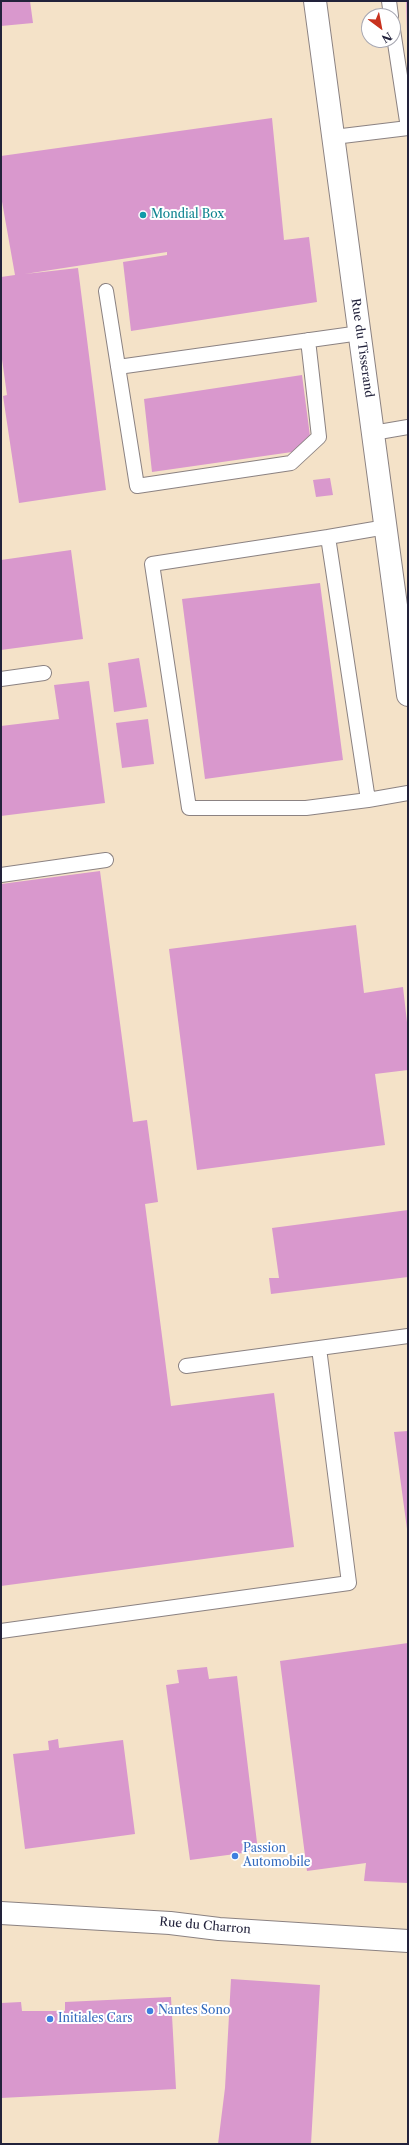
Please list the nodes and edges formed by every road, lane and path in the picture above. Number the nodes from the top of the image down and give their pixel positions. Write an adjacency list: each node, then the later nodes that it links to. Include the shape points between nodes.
1 (315, 1): 4 (street, Rue du Tisserand)
2 (396, 48): 3 (lane)
3 (408, 128): 4 (lane)
4 (334, 137): 6 (street, Rue du Tisserand)
5 (106, 291): 8 (lane)
6 (360, 332): 7 (lane); 10 (street, Rue du Tisserand)
7 (308, 340): 8 (lane); 8 (lane, via 319,437 291,463 137,486)
8 (118, 367)
9 (408, 427): 10 (lane)
10 (373, 433): 11 (street, Rue du Tisserand)
11 (386, 527): 12 (lane); 15 (street, Rue du Tisserand)
12 (328, 537): 17 (lane); 17 (lane, via 152,564 189,808 306,808)
13 (44, 673): 14 (lane)
14 (1, 679)
15 (408, 695)
16 (408, 792): 17 (lane)
17 (368, 800)
18 (106, 860): 19 (lane)
19 (1, 875)
20 (408, 1336): 21 (lane)
21 (319, 1348): 22 (lane); 23 (lane, via 349,1583)
22 (186, 1366)
23 (1, 1631)
24 (1, 1913): 25 (street, Rue du Charron)
25 (408, 1940)

